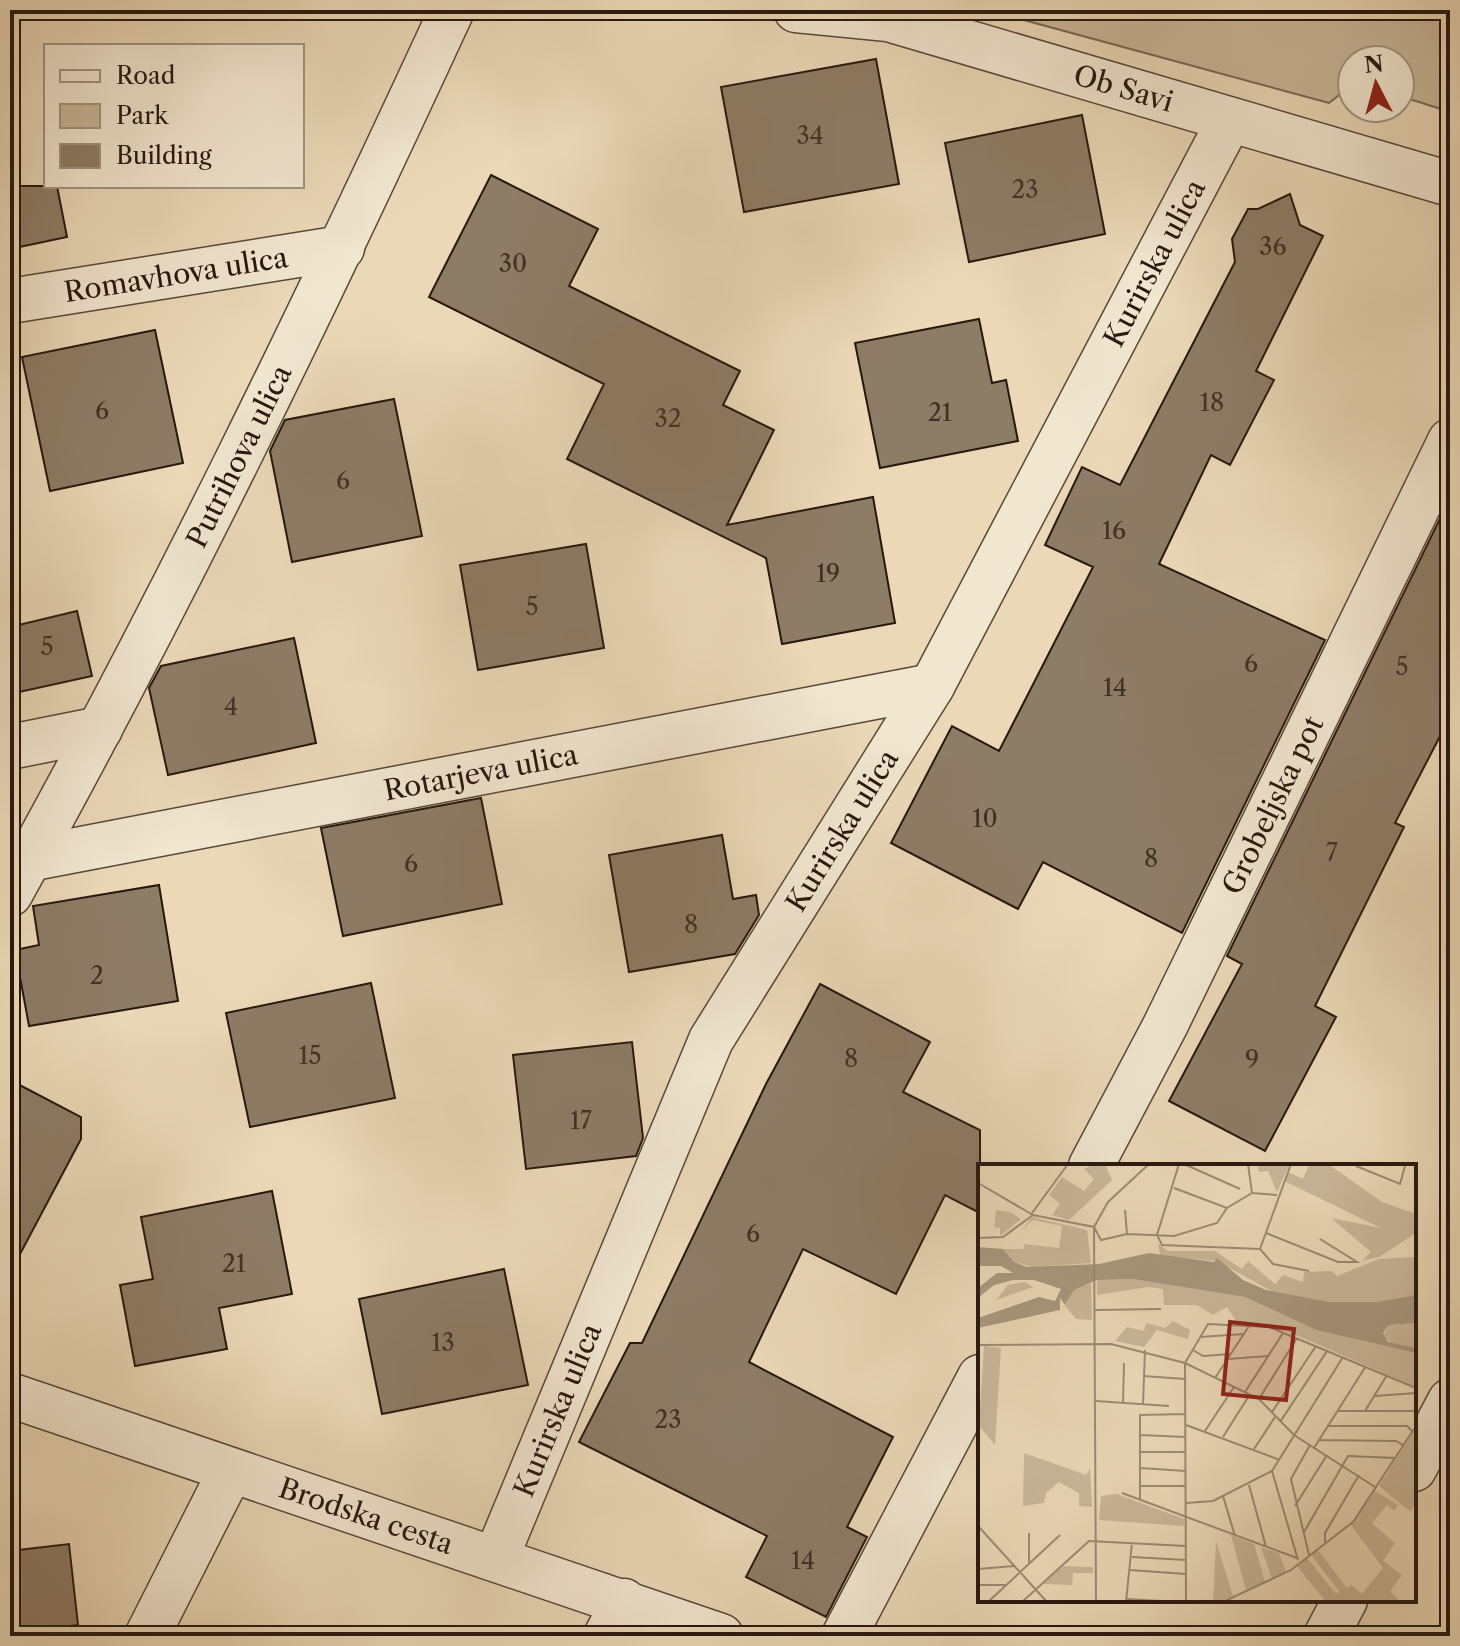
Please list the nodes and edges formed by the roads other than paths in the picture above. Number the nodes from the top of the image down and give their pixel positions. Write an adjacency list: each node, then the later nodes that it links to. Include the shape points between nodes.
1 (452, 10): 5 (street, Putrihova ulica)
2 (796, 10): 3 (street, Ob Savi, via 888,19)
3 (1229, 121): 4 (street, Ob Savi); 8 (street, Kurirska ulica)
4 (1450, 184)
5 (342, 248): 6 (street, Romavhova ulica); 9 (street, Putrihova ulica)
6 (10, 301)
7 (1450, 441): 12 (street, Grobeljska pot, via 1165,1026)
8 (932, 686): 11 (street, Rotarjeva ulica); 18 (street, Kurirska ulica, via 711,1040)
9 (100, 729): 10 (street); 11 (street, Putrihova ulica)
10 (10, 747)
11 (20, 876)
12 (1092, 1164)
13 (978, 1381): 23 (street)
14 (10, 1395): 17 (street, Brodska cesta)
15 (1450, 1401): 16 (street)
16 (1416, 1465)
17 (230, 1472): 18 (street, Brodska cesta); 21 (street)
18 (496, 1558): 20 (street, Brodska cesta)
19 (1344, 1602): 24 (street)
20 (615, 1618): 22 (street, Brodska cesta)
21 (147, 1636)
22 (721, 1636)
23 (844, 1636)
24 (1326, 1636)

